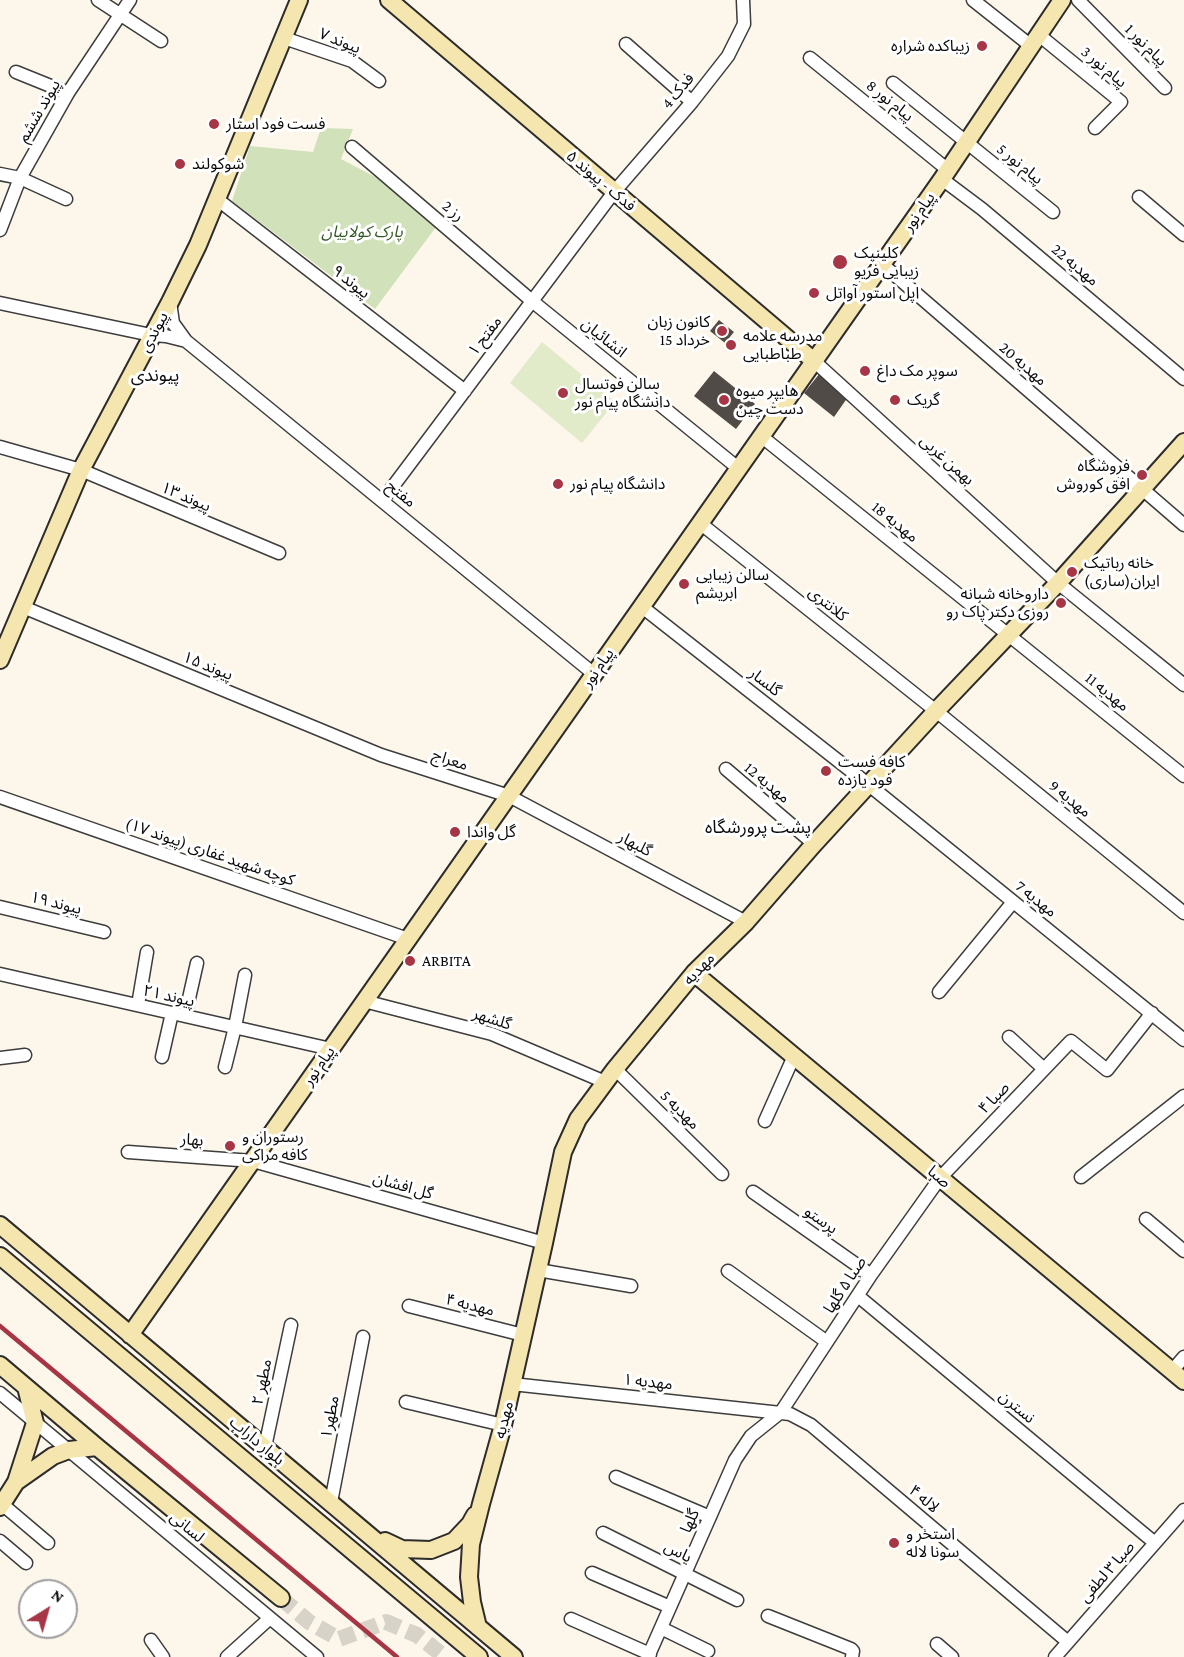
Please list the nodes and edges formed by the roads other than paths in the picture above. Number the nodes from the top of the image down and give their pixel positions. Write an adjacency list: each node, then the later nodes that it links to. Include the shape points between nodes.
1 (98, 0): 9 (street)
2 (130, 0): 9 (street, پیوند ششم)
3 (299, 0): 10 (main road, پیوندی)
4 (389, 0): 27 (main road, فدک - پیوند ۵)
5 (743, 0): 20 (street, فدک 4, via 744,24 728,56)
6 (973, 0): 11 (street)
7 (1078, 0): 18 (street, پیام نور 1)
8 (1058, 1): 11 (main road, پیام نور)
9 (120, 15): 12 (street); 19 (street, پیوند ششم)
10 (284, 38): 16 (street, پیوند ۷, via 352,61); 30 (main road, پیوندی)
11 (1035, 40): 21 (street, پیام نور 3, via 1121,102); 22 (main road, پیام نور)
12 (161, 41)
13 (626, 44): 20 (street)
14 (810, 58): 25 (street, پیام نور 8)
15 (16, 72): 19 (street)
16 (379, 81)
17 (893, 83): 22 (street, پیام نور 5)
18 (1165, 87)
19 (68, 93): 26 (street, پیوند ششم)
20 (692, 102): 27 (street, فدک 4)
21 (1095, 129)
22 (967, 142): 25 (main road, پیام نور); 31 (street, پیام نور 5)
23 (352, 147): 35 (street, رز 2)
24 (0, 174): 26 (street)
25 (945, 175): 34 (main road, پیام نور); 41 (street, مهدیه 22)
26 (20, 178): 29 (street); 32 (street, پیوند ششم)
27 (614, 192): 35 (street, مفتح ۱); 40 (main road, فدک - پیوند ۵)
28 (1139, 197): 33 (street)
29 (66, 199)
30 (217, 199): 36 (main road, پیوندی); 42 (street, پیوند ۹)
31 (1053, 212)
32 (0, 230)
33 (1184, 235)
34 (882, 264): 40 (main road, پیام نور); 48 (street, مهدیه 20)
35 (532, 301): 42 (street, مفتح ۱); 46 (street, انشائیان)
36 (170, 302): 38 (main road, پیوندی); 39 (street, via 173,323)
37 (0, 303): 38 (street)
38 (152, 335): 39 (street); 47 (main road, پیوندی)
39 (186, 340): 49 (street, مفتح)
40 (814, 361): 43 (main road, پیام نور); 53 (street, بهمن غربی)
41 (1184, 379)
42 (465, 391): 49 (street, مفتح ۱)
43 (761, 436): 46 (main road, پیام نور); 56 (street, مهدیه 18)
44 (1184, 442): 48 (main road, مهدیه)
45 (0, 447): 47 (street, پیوند ۱۳)
46 (738, 468): 50 (main road, پیام نور)
47 (81, 470): 52 (street, پیوند ۱۳); 55 (main road, پیوندی)
48 (1142, 489): 51 (street, مهدیه 20); 53 (main road, مهدیه)
49 (382, 501): 58 (street, مفتح)
50 (700, 523): 54 (main road, پیام نور); 60 (street, کلانتری)
51 (1184, 525)
52 (279, 553)
53 (1058, 583): 56 (main road, مهدیه); 59 (street, بهمن غربی)
54 (641, 606): 58 (main road, پیام نور); 64 (street, گلسار)
55 (23, 607): 57 (main road, پیوندی); 61 (street, پیوند ۱۵)
56 (1009, 634): 60 (main road, مهدیه); 63 (street, مهدیه 11)
57 (0, 660)
58 (594, 674): 65 (main road, پیام نور)
59 (1184, 685)
60 (936, 711): 64 (main road, مهدیه); 70 (street, مهدیه 9)
61 (381, 755): 65 (street, معراج)
62 (726, 769): 67 (street, مهدیه 12)
63 (1184, 776)
64 (869, 784): 67 (main road, مهدیه); 68 (street, مهدیه 7)
65 (509, 796): 71 (street, گلبهار); 73 (main road, پیام نور)
66 (0, 797): 73 (street, کوچه شهید غفاری (پیوند ۱۷))
67 (814, 844): 71 (main road, مهدیه)
68 (1013, 902): 79 (street); 83 (street, مهدیه 7)
69 (0, 907): 72 (street, پیوند ۱۹)
70 (1184, 913)
71 (746, 922): 76 (main road, مهدیه)
72 (104, 932)
73 (408, 939): 80 (main road, پیام نور)
74 (147, 952): 81 (street)
75 (196, 963): 84 (street)
76 (694, 973): 90 (main road, صبا); 95 (main road, مهدیه)
77 (0, 974): 81 (street, پیوند ۲۱)
78 (245, 975): 85 (street)
79 (939, 992)
80 (364, 1001): 88 (main road, پیام نور); 95 (street, گلشهر, via 492,1034)
81 (138, 1005): 82 (street, پیوند ۲۱)
82 (172, 1013): 84 (street, پیوند ۲۱); 91 (street)
83 (1152, 1013): 87 (street, مهدیه 7); 94 (street, صبا ۴, via 1107,1070 1071,1041)
84 (185, 1016): 85 (street, پیوند ۲۱)
85 (235, 1028): 88 (street, پیوند ۲۱); 93 (street)
86 (1009, 1038): 94 (street)
87 (1184, 1040)
88 (331, 1049): 99 (main road, پیام نور)
89 (25, 1055): 92 (street)
90 (794, 1056): 97 (street); 102 (main road, صبا)
91 (162, 1057)
92 (0, 1058)
93 (225, 1067)
94 (1044, 1069): 102 (street, صبا ۴)
95 (610, 1076): 100 (street, مهدیه 5); 106 (main road, مهدیه, via 578,1119 563,1152)
96 (1184, 1096): 101 (street)
97 (765, 1121)
98 (128, 1152): 99 (street, بهار)
99 (253, 1161): 106 (street, گل افشان); 116 (main road, پیام نور)
100 (722, 1174)
101 (1081, 1177)
102 (940, 1178): 111 (street, صبا ۵ گلها); 122 (main road, صبا)
103 (753, 1192): 111 (street, پرستو)
104 (1146, 1219): 107 (street)
105 (1, 1225): 116 (main road, بلوار داراب)
106 (544, 1243): 109 (main road, مهدیه)
107 (1184, 1251)
108 (0, 1256): 165 (main road, بلوار داراب)
109 (538, 1270): 112 (street); 117 (main road, مهدیه)
110 (728, 1271): 119 (street)
111 (871, 1275): 113 (street, صبا ۵ گلها)
112 (631, 1286)
113 (858, 1296): 119 (street, صبا ۵ گلها); 144 (street, نسترن)
114 (409, 1306): 117 (street, مهدیه ۴)
115 (291, 1325): 131 (street, مطهر ۲)
116 (130, 1335): 131 (main road, بلوار داراب)
117 (524, 1335): 123 (main road, مهدیه)
118 (363, 1338): 135 (street, مطهر۱)
119 (827, 1342): 127 (street, صبا ۵ گلها)
120 (1184, 1357): 122 (street)
121 (0, 1365): 124 (main road)
122 (1178, 1376)
123 (512, 1384): 127 (street, مهدیه ۱); 129 (main road, مهدیه)
124 (26, 1387): 128 (main road); 130 (main road)
125 (0, 1394): 128 (street, لسانی)
126 (406, 1402): 129 (street)
127 (781, 1412): 139 (street, گلها, via 751,1436 735,1460); 157 (street, لاله ۴, via 811,1425)
128 (35, 1423): 132 (street, لسانی); 134 (main road)
129 (503, 1425): 136 (main road, مهدیه)
130 (97, 1447): 132 (main road); 148 (main road)
131 (264, 1447): 135 (main road, بلوار داراب)
132 (69, 1450): 134 (main road, via 43,1462); 152 (street, لسانی)
133 (616, 1477): 139 (street)
134 (16, 1482): 137 (main road)
135 (331, 1502): 140 (main road, بلوار داراب)
136 (480, 1504): 140 (main road, via 470,1524 454,1541 431,1550 402,1550); 154 (main road, مهدیه, via 469,1577)
137 (1, 1505): 143 (street)
138 (1184, 1510): 144 (street, صبا ۳ لطفی)
139 (710, 1517): 147 (street, گلها)
140 (363, 1529): 154 (main road, بلوار داراب)
141 (603, 1533): 147 (street, یاس)
142 (0, 1541): 145 (street)
143 (48, 1543)
144 (1155, 1543): 157 (street, صبا ۳ لطفی)
145 (26, 1563)
146 (592, 1573): 150 (street)
147 (685, 1575): 149 (street, یاس); 150 (street, گلها)
148 (281, 1598)
149 (737, 1600)
150 (670, 1607): 155 (street, گلها)
151 (768, 1616): 161 (street, via 851,1649)
152 (270, 1618): 163 (street); 164 (street, لسانی)
153 (571, 1619): 160 (street)
154 (478, 1627): 166 (main road, بلوار داراب)
155 (661, 1628): 159 (street); 160 (street, گلها)
156 (151, 1640): 162 (street)
157 (1068, 1642): 168 (street, صبا ۳ لطفی)
158 (937, 1644): 167 (street)
159 (708, 1651)
160 (649, 1655)
161 (852, 1656)
162 (164, 1657)
163 (227, 1657)
164 (317, 1657)
165 (479, 1657)
166 (514, 1657)
167 (951, 1657)
168 (1055, 1657)

